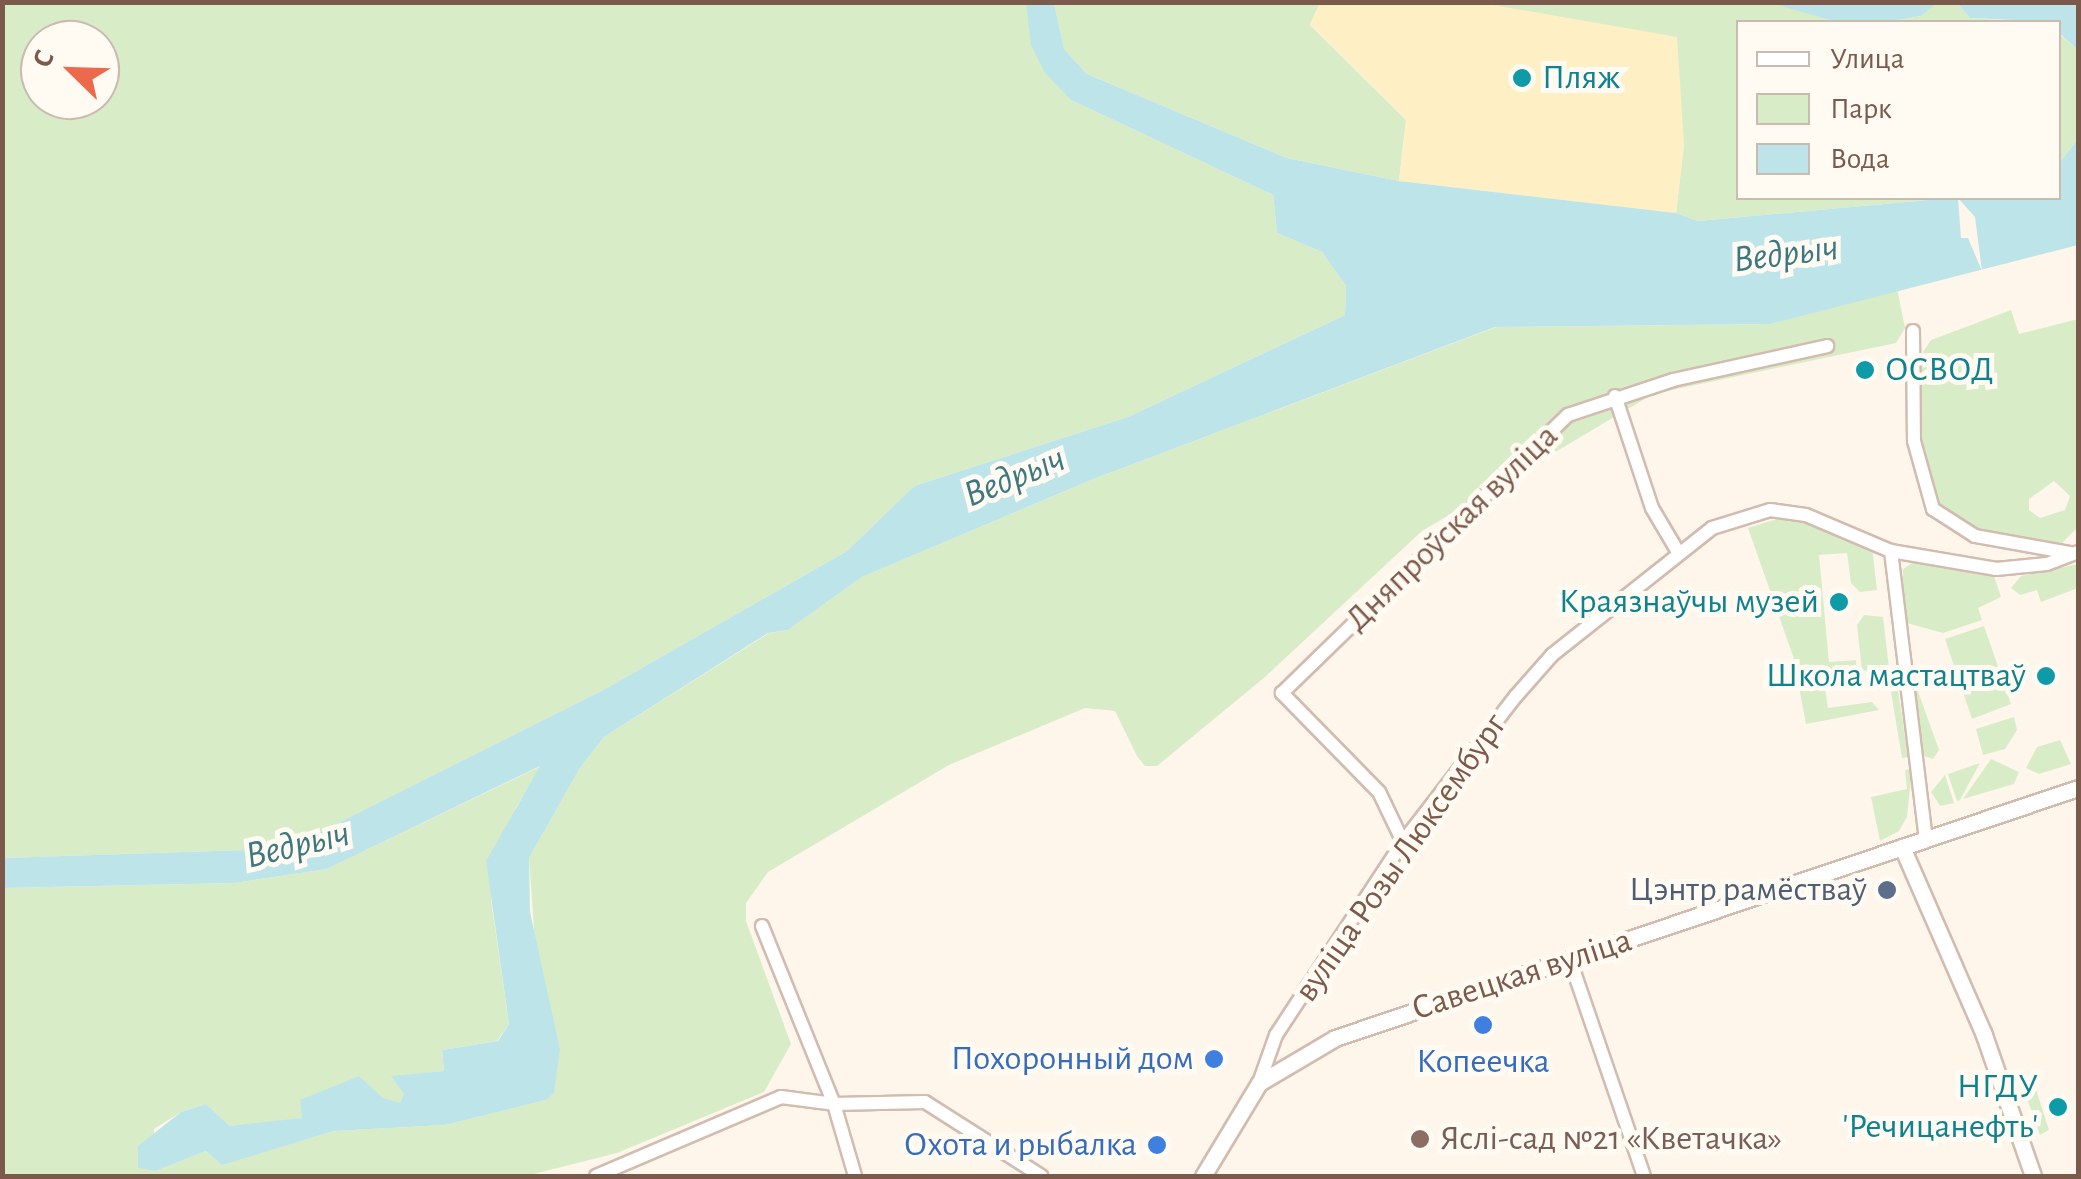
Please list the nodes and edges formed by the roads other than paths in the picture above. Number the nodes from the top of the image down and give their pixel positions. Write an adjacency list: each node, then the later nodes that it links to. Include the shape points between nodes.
1 (1914, 331): 6 (street, via 1914,440 1933,509 1976,536)
2 (1827, 346): 3 (street, Дняпроўская вуліца)
3 (1615, 396): 5 (street, via 1652,508); 9 (street, Дняпроўская вуліца, via 1568,415 1282,693 1379,792)
4 (1890, 551): 5 (street, вуліца Розы Люксембург, via 1806,515 1770,510 1712,528); 6 (street, вуліца Розы Люксембург, via 2016,570); 8 (street)
5 (1678, 552): 9 (street, вуліца Розы Люксембург, via 1552,655)
6 (2076, 552)
7 (2078, 788): 8 (street, Савецкая вуліца)
8 (1926, 839): 10 (street, Савецкая вуліца)
9 (1403, 842): 13 (street, вуліца Розы Люксембург, via 1276,1035)
10 (1902, 847): 12 (street, Савецкая вуліца); 20 (street, via 1984,1035)
11 (762, 926): 14 (street)
12 (1570, 960): 13 (street, Савецкая вуліца, via 1335,1038); 19 (street)
13 (1258, 1083): 18 (street, вуліца Розы Люксембург)
14 (834, 1104): 15 (street, via 780,1097); 16 (street); 17 (street, via 925,1102)
15 (596, 1176)
16 (855, 1176)
17 (1041, 1176)
18 (1203, 1176)
19 (1644, 1176)
20 (2033, 1176)

